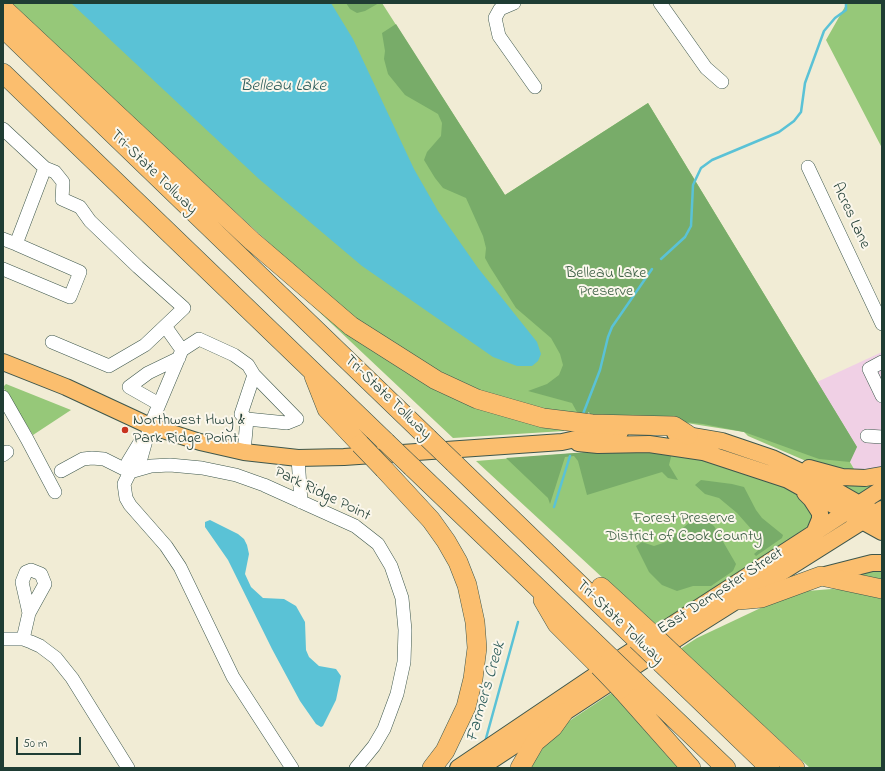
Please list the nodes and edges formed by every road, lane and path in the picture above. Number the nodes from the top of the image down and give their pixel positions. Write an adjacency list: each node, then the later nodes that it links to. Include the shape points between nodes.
1 (514, 3): 7 (street, via 500,9 495,18 499,36)
2 (660, 3): 6 (street, via 706,68)
3 (3, 8): 27 (highway, via 263,251 351,326 430,376 477,399 543,418 592,424 674,426)
4 (3, 28): 52 (highway, Tri-State Tollway, bridge, via 556,561)
5 (3, 73): 20 (highway, Tri-State Tollway)
6 (722, 82)
7 (535, 87)
8 (3, 129): 10 (street)
9 (808, 167): 14 (street, Acres Lane)
10 (45, 168): 12 (street); 15 (street, via 55,172 63,182 62,199 80,207 90,221 138,268 184,308)
11 (3, 238): 12 (street)
12 (16, 244): 13 (street, via 80,272 70,297)
13 (3, 269)
14 (882, 324)
15 (165, 326): 16 (street, via 145,344 109,366); 17 (street)
16 (52, 342)
17 (180, 354): 21 (street, via 199,339 234,355 248,365); 24 (street); 24 (street, via 129,387)
18 (882, 362): 22 (street, via 869,369)
19 (3, 363): 26 (main road, via 66,387)
20 (311, 369): 53 (highway, Tri-State Tollway, bridge, via 532,581); 59 (highway, bridge, via 327,409 431,520 458,562 467,585 475,622 477,648 473,679 466,707 445,751)
21 (254, 376): 25 (street, via 241,414); 25 (street, via 297,419 287,423)
22 (882, 396)
23 (3, 398): 39 (street)
24 (159, 404): 26 (street)
25 (247, 419): 32 (street)
26 (150, 426): 32 (main road, via 200,442); 35 (street, via 140,462)
27 (688, 435): 30 (main road, via 646,432 603,433); 31 (main road)
28 (867, 436): 29 (street)
29 (882, 437)
30 (562, 442): 33 (main road); 37 (main road, via 598,445 650,444 703,452)
31 (753, 450): 36 (main road, via 842,477 865,478); 41 (main road, via 812,477)
32 (244, 452): 33 (main road)
33 (298, 458): 40 (street)
34 (61, 471): 35 (street, via 83,459 92,458 104,459)
35 (130, 472): 40 (street, Park Ridge Point, via 151,466 202,468 250,480); 57 (street, via 124,484 126,498 166,546 180,568 230,672)
36 (882, 475)
37 (788, 480): 41 (main road); 43 (main road, via 816,506 820,519)
38 (882, 489): 41 (main road, East Dempster Street)
39 (55, 492)
40 (301, 502): 58 (street, Park Ridge Point, via 355,526 371,538 391,566 402,598 404,662 397,694 384,728 374,746)
41 (852, 508): 42 (main road); 43 (main road, East Dempster Street)
42 (876, 515): 44 (main road); 48 (main road, East Dempster Street)
43 (815, 531): 55 (main road, East Dempster Street, via 752,566 582,684)
44 (882, 532)
45 (882, 563): 46 (main road, via 872,563)
46 (821, 576): 47 (highway); 48 (highway, via 760,598)
47 (882, 589)
48 (739, 600): 54 (main road, East Dempster Street)
49 (29, 613): 51 (street)
50 (3, 639): 51 (street)
51 (22, 639): 56 (street, via 40,646 64,667)
52 (667, 659): 64 (highway, Tri-State Tollway); 65 (highway)
53 (628, 685): 62 (highway); 63 (highway, Tri-State Tollway)
54 (563, 713): 55 (main road, East Dempster Street); 61 (highway, via 553,727 535,742)
55 (481, 760): 60 (main road, East Dempster Street)
56 (128, 768)
57 (292, 768)
58 (356, 768)
59 (432, 768)
60 (458, 768)
61 (520, 768)
62 (691, 768)
63 (726, 768)
64 (770, 768)
65 (795, 768)

